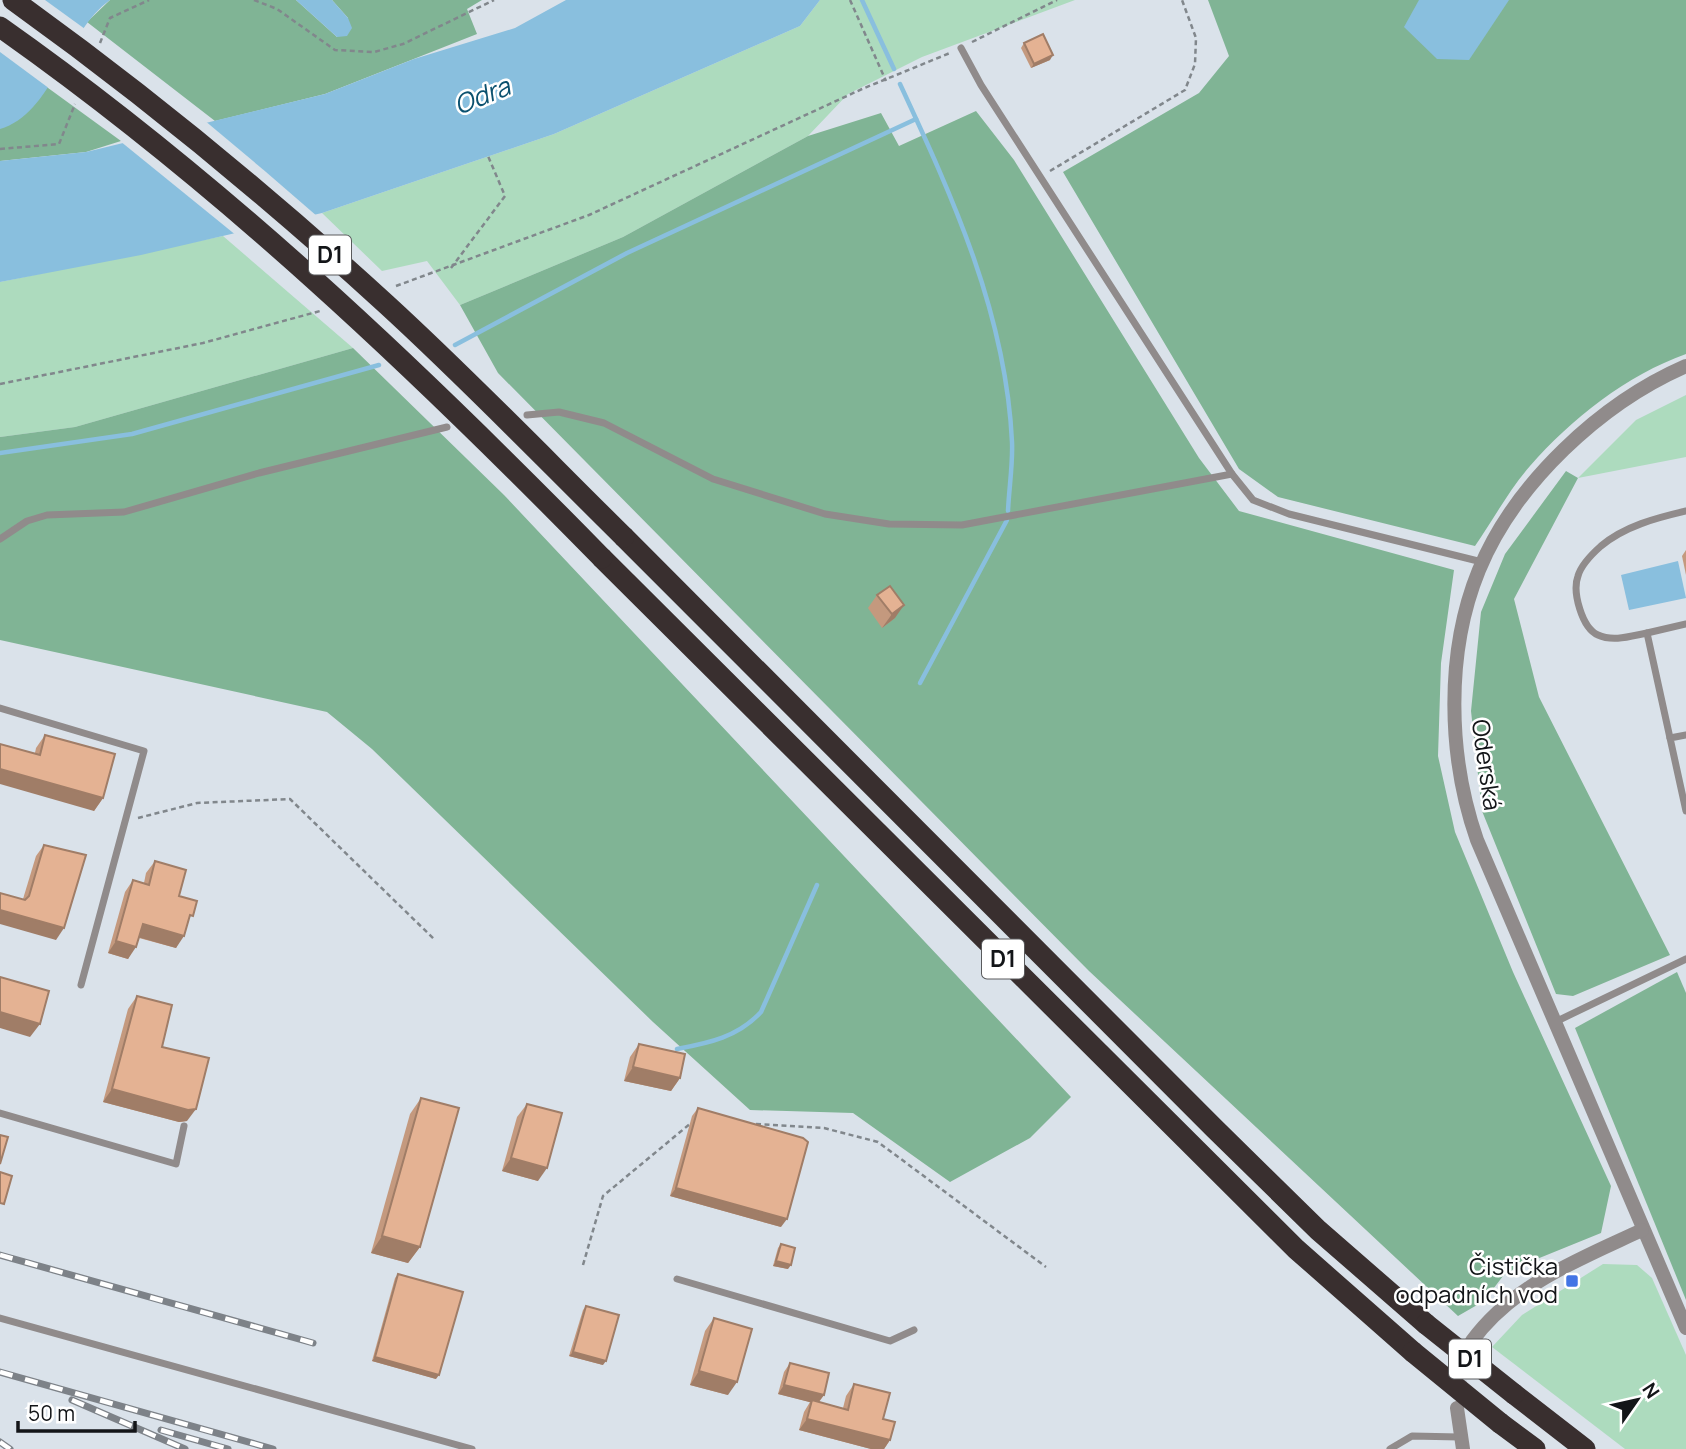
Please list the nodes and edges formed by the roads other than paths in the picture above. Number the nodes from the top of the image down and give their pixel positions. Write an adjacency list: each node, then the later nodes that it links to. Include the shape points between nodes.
1 (13, 0): 33 (highway, D1, bridge, via 151,103 386,304 1318,1230 1426,1324)
2 (0, 27): 32 (highway, D1, bridge, via 132,124 264,233 461,414 1296,1250 1413,1352)
3 (961, 48): 7 (lane)
4 (1686, 366): 10 (street, Oderská, via 1614,407 1567,446 1514,512)
5 (527, 415): 7 (lane, via 559,412 604,423 713,479 825,514 889,524 962,524)
6 (447, 427): 9 (lane, via 124,512 47,514)
7 (1232, 474): 10 (lane, via 1253,500 1289,514)
8 (1686, 511): 12 (lane, via 1644,522 1616,536 1591,556 1577,579 1585,622 1593,632 1610,638)
9 (0, 539)
10 (1482, 562): 19 (street, Oderská, via 1470,596 1460,652 1456,716 1460,781 1477,841)
11 (1686, 624): 12 (lane)
12 (1647, 633): 15 (lane)
13 (0, 708): 18 (lane, via 144,751)
14 (1686, 735): 15 (lane)
15 (1670, 738): 16 (lane)
16 (1686, 811)
17 (1686, 959): 19 (lane)
18 (81, 985)
19 (1554, 1022): 22 (street, Oderská)
20 (0, 1113): 21 (lane, via 176,1164)
21 (184, 1126)
22 (1642, 1230): 25 (street, Oderská); 27 (street, via 1520,1292 1496,1311)
23 (677, 1279): 26 (lane, via 890,1341)
24 (0, 1318): 30 (lane)
25 (1686, 1328)
26 (915, 1330)
27 (1472, 1341)
28 (1457, 1408): 29 (street)
29 (1461, 1443): 31 (lane, via 1412,1436)
30 (472, 1449)
31 (1390, 1449)
32 (1535, 1449)
33 (1585, 1449)

